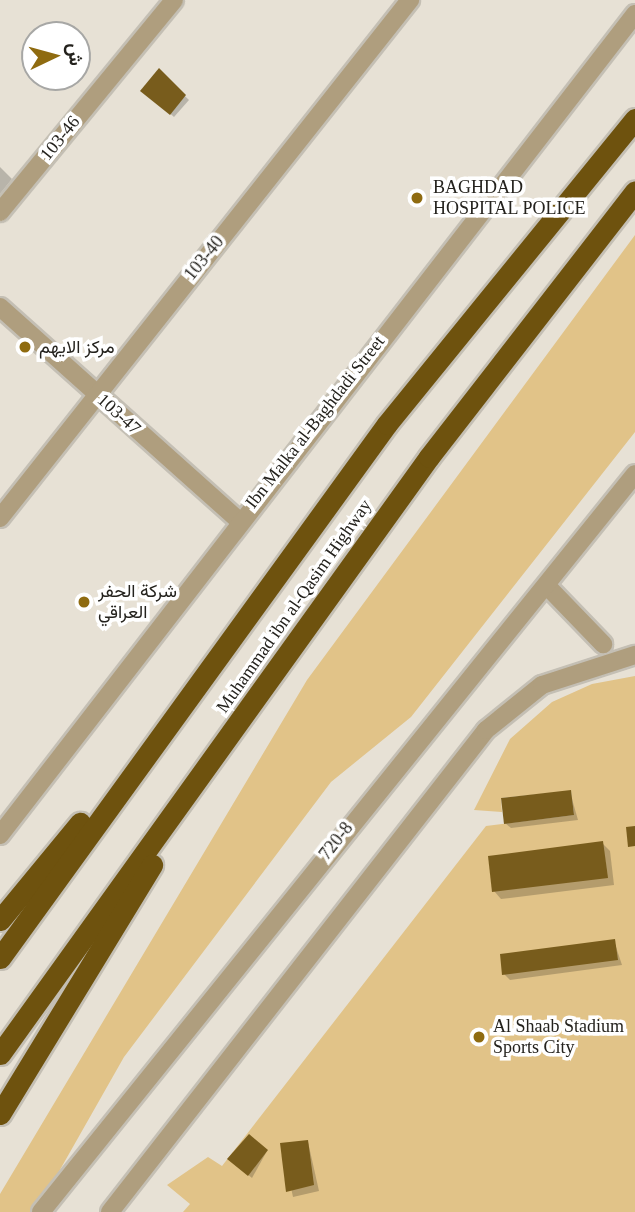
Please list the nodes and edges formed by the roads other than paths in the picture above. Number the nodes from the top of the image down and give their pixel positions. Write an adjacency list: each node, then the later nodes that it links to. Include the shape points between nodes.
1 (174, 0): 6 (street, 103-46)
2 (410, 0): 8 (street, 103-40)
3 (635, 14): 11 (street, Ibn Malka al-Baghdadi Street)
4 (635, 119): 15 (highway, Muhammad ibn al-Qasim Highway, via 387,424)
5 (635, 191): 16 (highway, Muhammad ibn al-Qasim Highway, via 429,457)
6 (0, 212)
7 (0, 307): 8 (street, 103-47)
8 (96, 393): 10 (street, 103-40); 11 (street, 103-47)
9 (635, 474): 12 (street, 720-8)
10 (0, 517)
11 (238, 520): 17 (street, Ibn Malka al-Baghdadi Street)
12 (547, 586): 13 (street); 22 (street, 720-8, via 418,737)
13 (603, 645)
14 (635, 655): 23 (street, via 542,685 486,730)
15 (186, 694): 18 (highway); 19 (highway, Muhammad ibn al-Qasim Highway)
16 (237, 726): 20 (highway, Muhammad ibn al-Qasim Highway); 21 (highway)
17 (0, 835)
18 (0, 920)
19 (0, 958)
20 (0, 1055)
21 (0, 1114)
22 (41, 1212)
23 (110, 1212)

